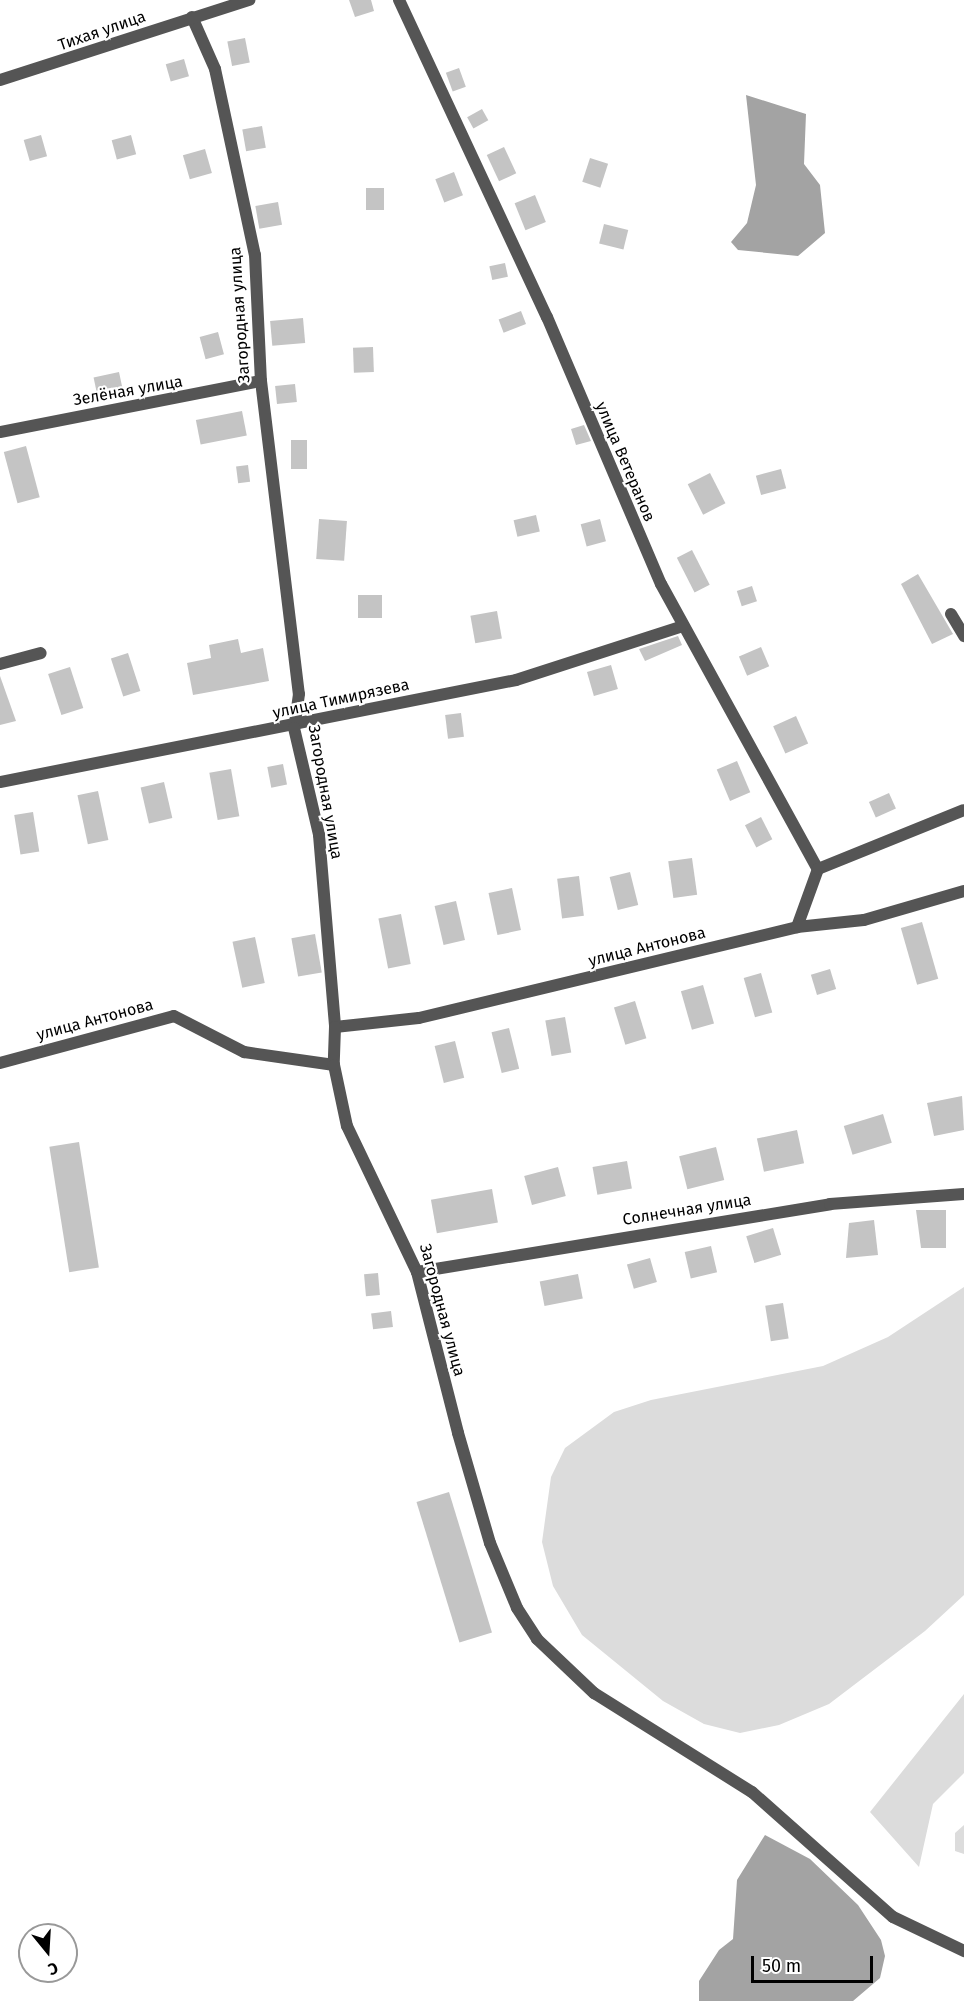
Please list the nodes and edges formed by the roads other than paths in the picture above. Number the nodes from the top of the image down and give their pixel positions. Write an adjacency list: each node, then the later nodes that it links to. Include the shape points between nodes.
1 (249, 0): 3 (street, Тихая улица)
2 (399, 0): 8 (street, улица Ветеранов)
3 (192, 17): 4 (street, Тихая улица); 5 (street, Загородная улица, via 215,69 255,255)
4 (0, 80)
5 (261, 381): 6 (street, Зелёная улица); 12 (street, Загородная улица, via 299,694)
6 (0, 432)
7 (951, 614): 9 (street)
8 (683, 627): 12 (street, улица Тимирязева, via 516,680); 15 (street, улица Ветеранов)
9 (964, 636)
10 (41, 653): 11 (street)
11 (0, 664)
12 (294, 728): 13 (street, улица Тимирязева, via 226,735); 18 (street, Загородная улица, via 319,835)
13 (0, 782)
14 (964, 810): 15 (street)
15 (818, 869): 17 (street)
16 (964, 891): 17 (street, улица Антонова, via 864,920)
17 (797, 927): 18 (street, улица Антонова, via 420,1018)
18 (335, 1027): 20 (street, Загородная улица)
19 (0, 1063): 20 (street, улица Антонова, via 174,1016 244,1052)
20 (333, 1065): 22 (street, Загородная улица, via 347,1126)
21 (964, 1194): 22 (street, Солнечная улица, via 830,1204)
22 (417, 1272): 23 (street, Загородная улица, via 458,1433 502,1577 537,1639 562,1665 634,1720 789,1820 893,1917)
23 (964, 1951)

